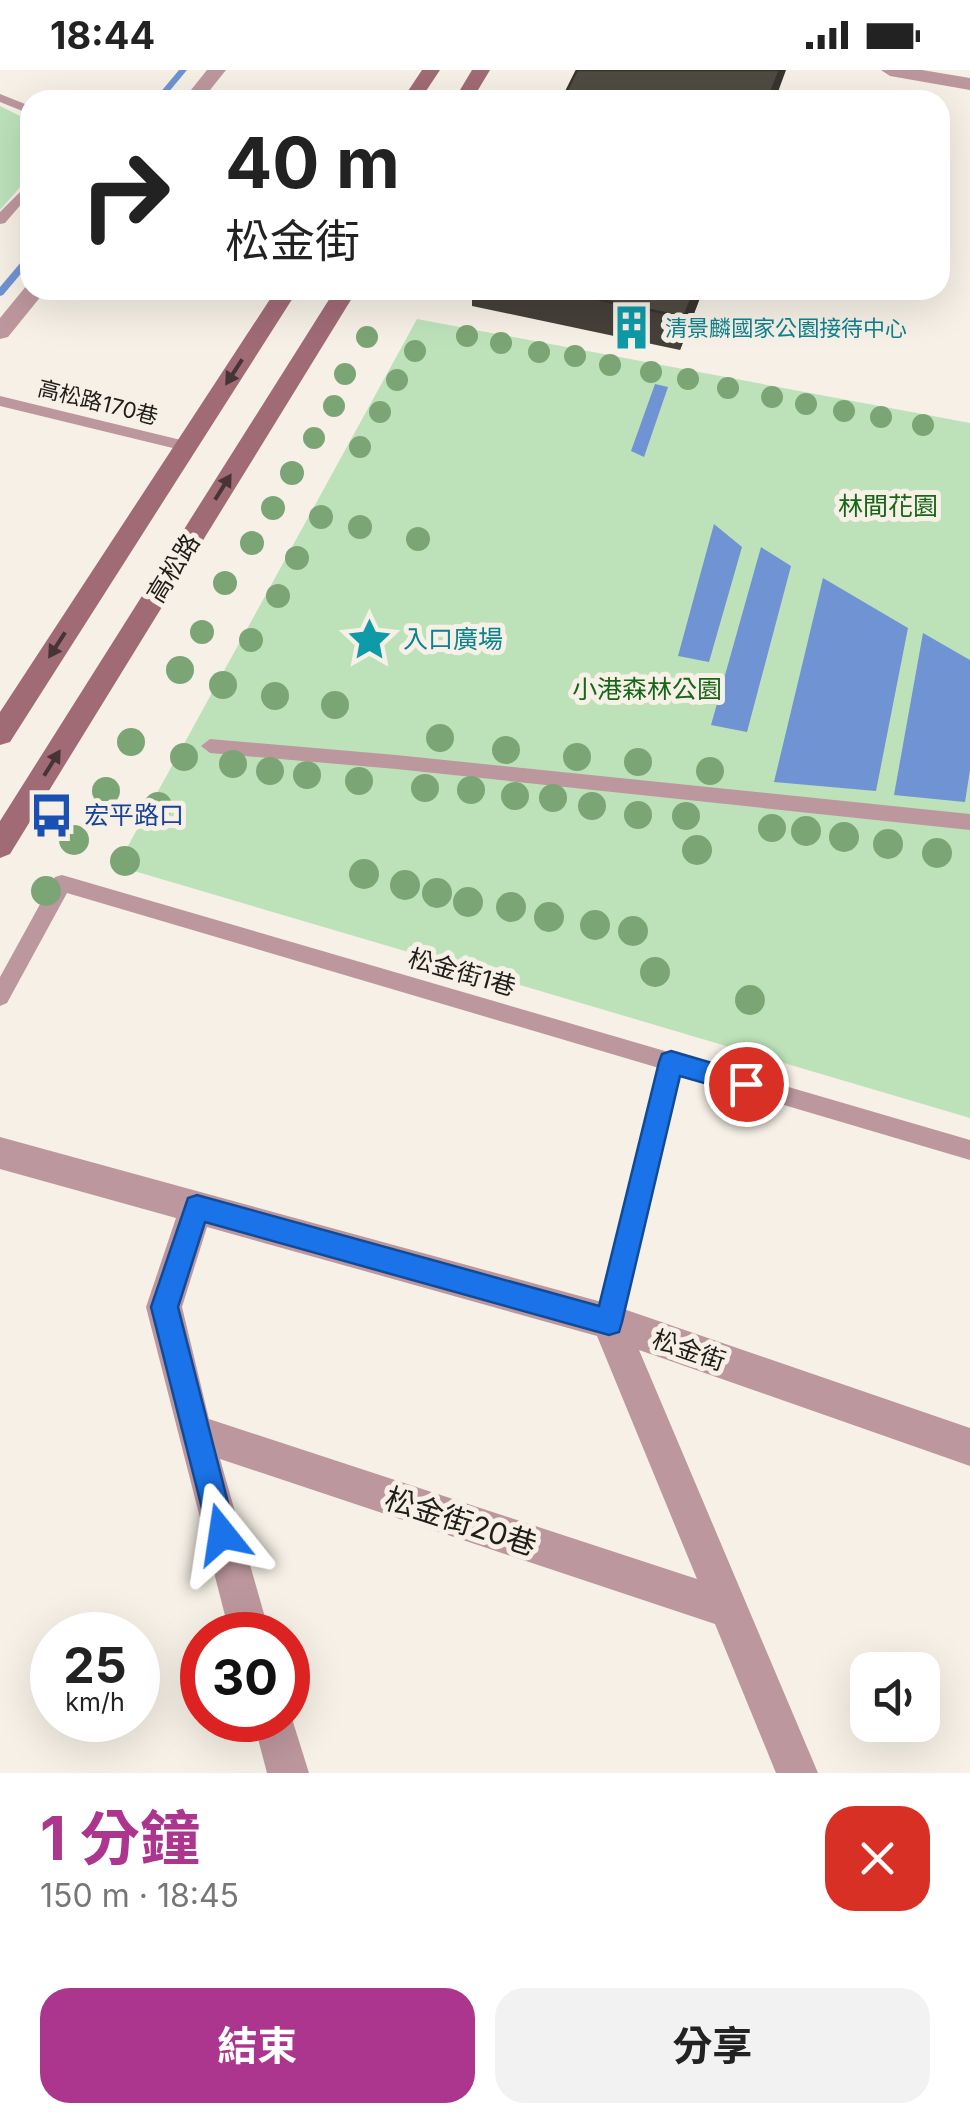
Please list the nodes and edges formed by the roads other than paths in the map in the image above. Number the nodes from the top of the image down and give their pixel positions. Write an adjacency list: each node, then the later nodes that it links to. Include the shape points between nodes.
1 (217, 70): 4 (street)
2 (890, 70): 3 (street)
3 (970, 84)
4 (200, 90)
5 (20, 197): 6 (lane)
6 (0, 220)
7 (27, 300): 10 (street)
8 (280, 300): 12 (street, one-way to 12)
9 (340, 300): 16 (street, 高松路, one-way to 9)
10 (0, 332)
11 (0, 401): 12 (lane, 高松路170巷)
12 (185, 446): 13 (street, one-way to 13)
13 (0, 734)
14 (210, 746): 15 (lane)
15 (970, 822)
16 (0, 846)
17 (0, 997): 18 (lane, 松金街1巷, via 62,883)
18 (671, 1062): 19 (lane, 松金街1巷); 22 (lane)
19 (970, 1150)
20 (0, 1153): 21 (street, 松金街)
21 (197, 1207): 22 (street, 松金街); 23 (street, via 164,1307)
22 (609, 1322): 24 (street, 松金街); 25 (street)
23 (194, 1432): 25 (street, 松金街20巷); 26 (street)
24 (970, 1447)
25 (729, 1609): 29 (street)
26 (244, 1612)
27 (279, 1742): 28 (street)
28 (288, 1773)
29 (797, 1773)

